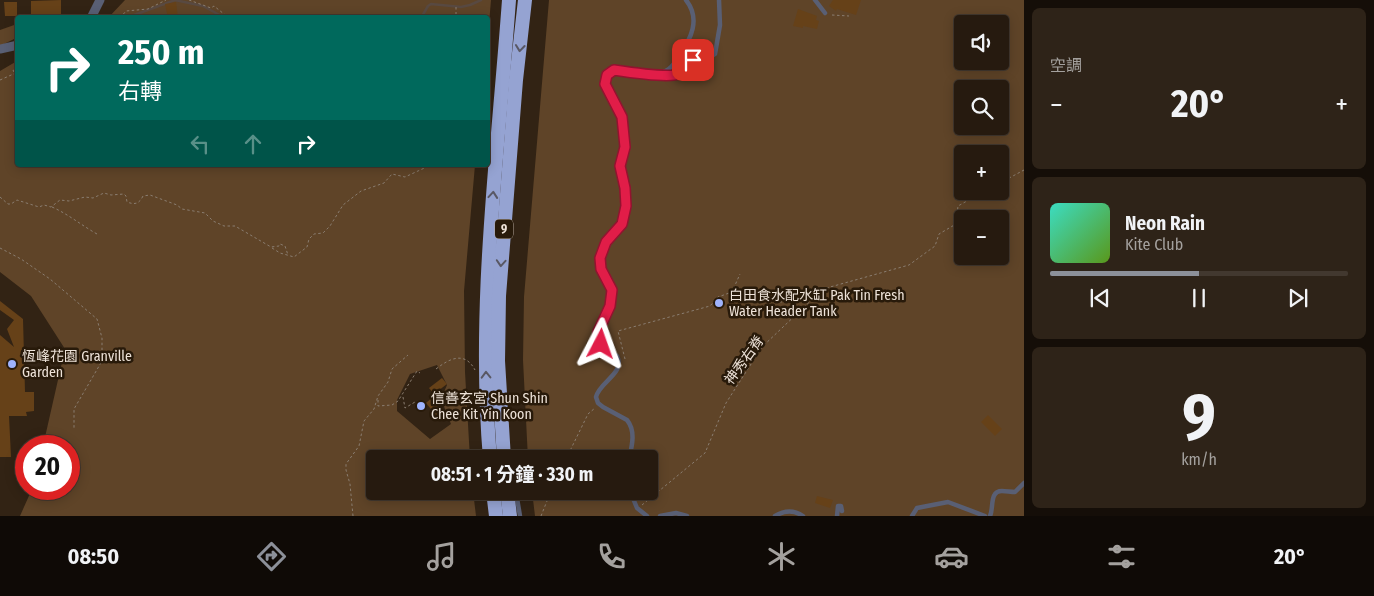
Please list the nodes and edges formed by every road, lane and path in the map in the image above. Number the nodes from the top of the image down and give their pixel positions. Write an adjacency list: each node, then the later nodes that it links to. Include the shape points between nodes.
1 (100, 0): 11 (street)
2 (166, 0): 12 (path, via 148,9 126,11)
3 (189, 0): 13 (path, via 210,8 214,6)
4 (509, 0): 38 (highway, 9, one-way to 4, via 489,246)
5 (525, 0): 45 (highway, 9, one-way to 45, via 499,296 498,379)
6 (686, 0): 19 (lane, via 694,19 688,43 669,69)
7 (719, 0): 19 (lane, via 720,25 714,55 690,61 678,74)
8 (815, 0): 10 (lane)
9 (456, 7): 14 (path)
10 (825, 12): 15 (path)
11 (92, 15)
12 (123, 15)
13 (225, 15)
14 (456, 15)
15 (849, 16)
16 (15, 45): 17 (street)
17 (0, 49)
18 (15, 72): 20 (path)
19 (651, 74): 35 (lane, via 614,70 605,81 622,117 625,147 620,166 626,202 622,224 606,242 600,258 601,269 612,292 598,336 601,344 617,356)
20 (0, 80)
21 (427, 167): 30 (path, via 405,177 392,174 384,183 362,191 343,205 323,233 314,234 294,257)
22 (1024, 170): 23 (path)
23 (1009, 178)
24 (0, 197): 26 (path, via 8,204 17,200)
25 (968, 200): 33 (path, 神秀右脊, via 958,206 956,224 939,234 935,246 909,265 823,289)
26 (51, 207): 27 (path); 28 (path, via 60,200 104,194 124,194 127,202 133,204 150,195 182,209 205,212 213,221 235,226)
27 (97, 234)
28 (271, 247): 30 (path); 30 (path, via 285,246)
29 (0, 248): 43 (path, via 50,279 97,319 102,338 102,361 74,409)
30 (288, 255)
31 (740, 274): 32 (path)
32 (732, 292): 33 (path, via 748,290 759,300 801,302); 35 (path, via 718,297 710,306 618,331 626,358)
33 (812, 299): 55 (path, 神秀右脊, via 762,347 726,403 705,453)
34 (408, 354): 40 (path, via 392,369)
35 (619, 363): 42 (lane, via 614,375 597,393)
36 (436, 369): 38 (path, via 448,360 460,358 471,362)
37 (420, 373): 39 (path, via 418,371)
38 (486, 384): 44 (highway, 9)
39 (402, 396): 40 (path, via 395,403 378,406); 41 (path, via 405,408)
40 (377, 398): 57 (path, via 374,409 363,424 359,446 346,464)
41 (415, 402)
42 (600, 405): 46 (path, via 588,414); 47 (lane, via 630,424 633,436)
43 (74, 429)
44 (490, 450)
45 (503, 450)
46 (570, 450)
47 (631, 450)
48 (1024, 483): 71 (lane, via 1015,492 996,493)
49 (493, 500): 58 (lane)
50 (495, 500): 59 (highway)
51 (509, 500): 60 (highway)
52 (517, 500): 61 (lane)
53 (547, 500): 62 (path)
54 (634, 500): 55 (lane)
55 (637, 508): 63 (lane)
56 (842, 512): 68 (lane, via 838,505)
57 (352, 516)
58 (491, 516)
59 (496, 516)
60 (510, 516)
61 (520, 516)
62 (541, 516)
63 (647, 516)
64 (660, 516): 65 (lane, via 676,513)
65 (687, 516)
66 (776, 516): 67 (lane, via 788,512)
67 (803, 516)
68 (837, 516)
69 (912, 516): 70 (lane, via 917,508 948,502)
70 (984, 516)
71 (990, 516)

